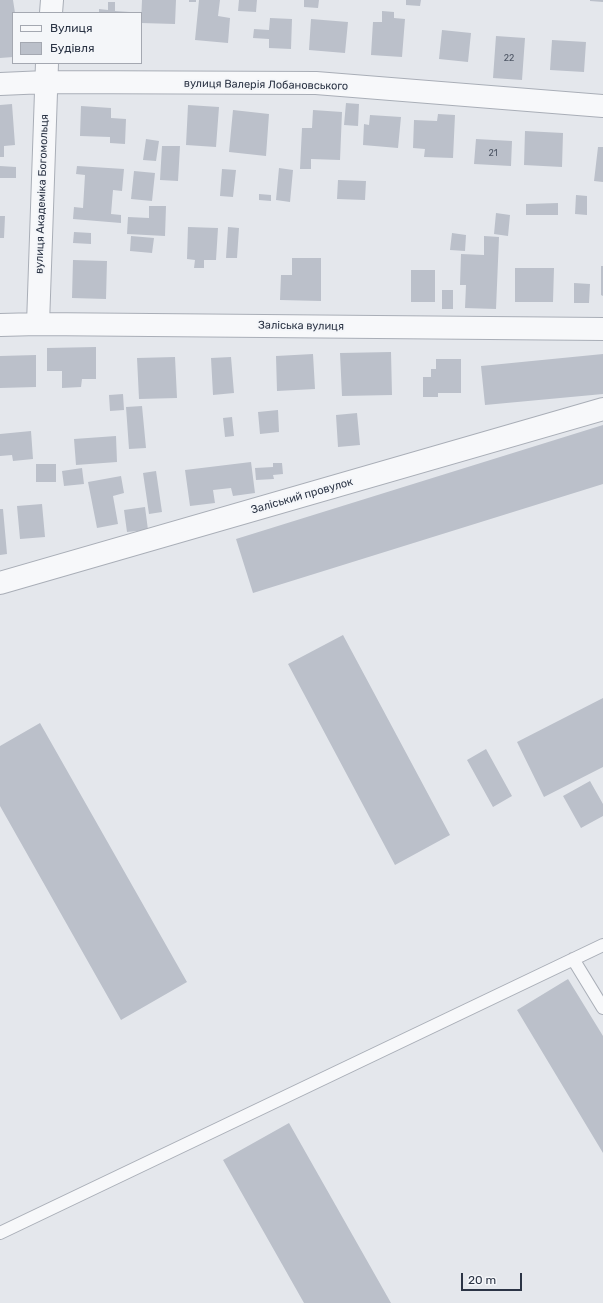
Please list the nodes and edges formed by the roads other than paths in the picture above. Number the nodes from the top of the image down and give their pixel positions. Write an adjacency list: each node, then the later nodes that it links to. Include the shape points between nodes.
1 (52, 0): 2 (street)
2 (51, 12)
3 (47, 73): 4 (street, вулиця Валерія Лобановського); 5 (street, вулиця Валерія Лобановського, via 316,83); 6 (street, вулиця Академіка Богомольця)
4 (0, 84)
5 (603, 106)
6 (38, 324): 7 (street, Заліська вулиця); 8 (street, Заліська вулиця)
7 (0, 325)
8 (603, 329)
9 (603, 409): 10 (street, Заліський провулок)
10 (0, 582)
11 (603, 945): 12 (lane)
12 (573, 959): 13 (lane); 14 (lane)
13 (603, 1008)
14 (0, 1233)

